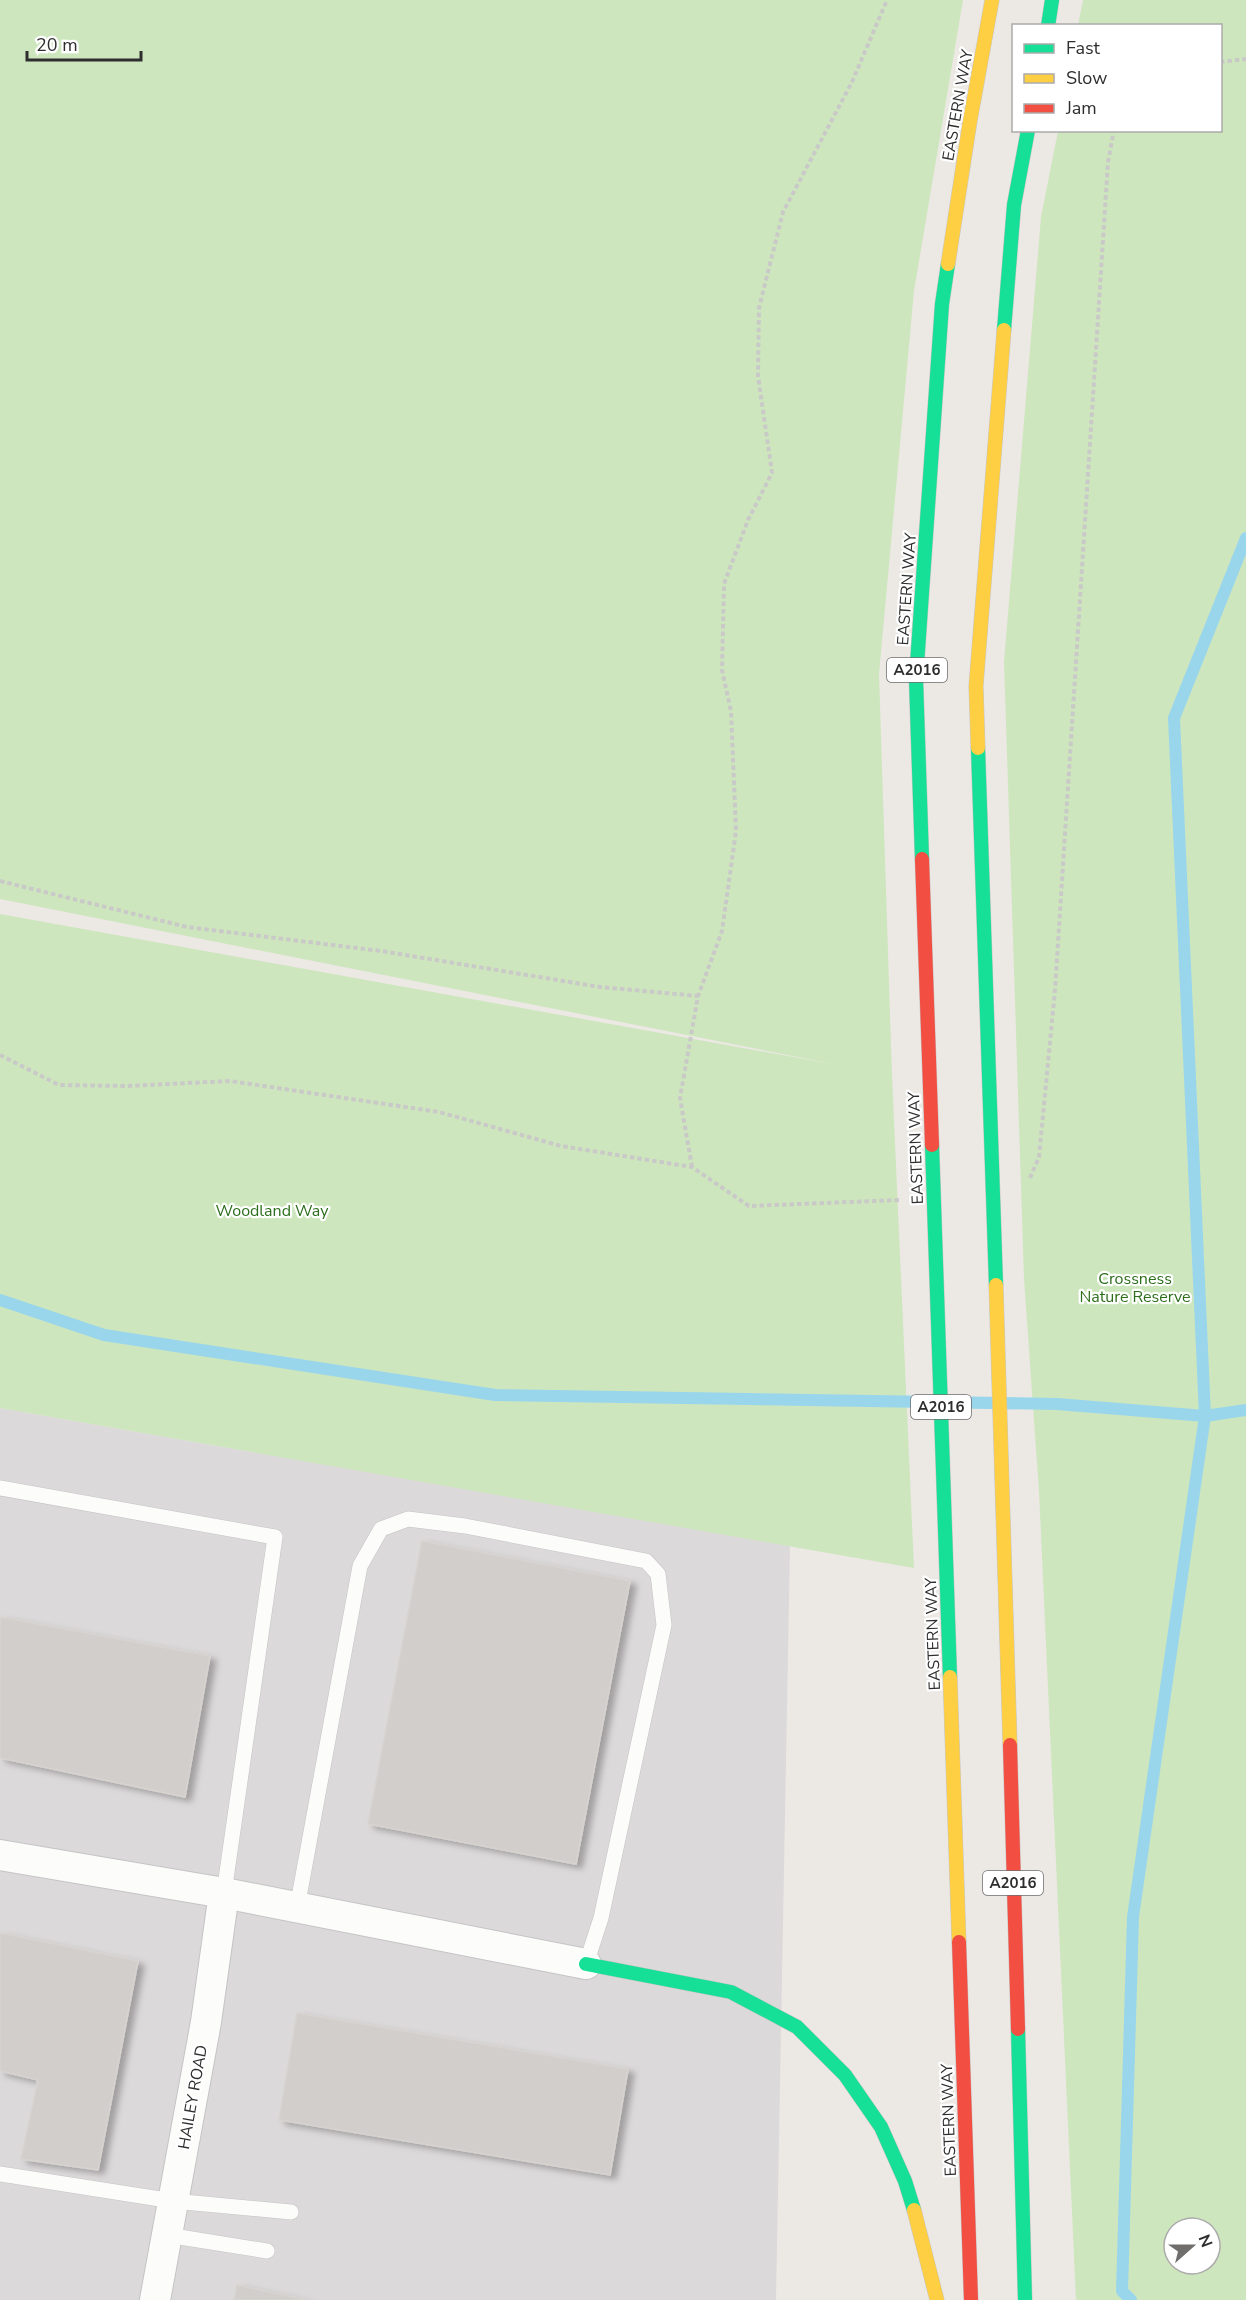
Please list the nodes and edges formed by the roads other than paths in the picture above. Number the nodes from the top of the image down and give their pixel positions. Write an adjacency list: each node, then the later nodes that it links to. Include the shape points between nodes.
1 (992, 0): 17 (main road, EASTERN WAY / A2016, via 942,304 916,679)
2 (1052, 0): 3 (main road)
3 (1048, 24)
4 (1028, 132): 18 (main road, A2016, via 1014,205 976,686)
5 (0, 1488): 7 (lane, via 275,1537)
6 (0, 1855): 7 (street)
7 (224, 1893): 8 (street); 11 (street, HAILEY ROAD, via 206,2022)
8 (297, 1908): 9 (street); 9 (lane, via 360,1566 381,1529 408,1519 465,1526 646,1561 658,1574 664,1625 601,1918)
9 (586, 1964): 16 (main road, via 731,1992 797,2026 845,2075 881,2127 905,2181)
10 (0, 2174): 11 (lane)
11 (173, 2201): 12 (lane); 13 (street, HAILEY ROAD)
12 (291, 2212)
13 (167, 2235): 14 (lane); 15 (street, HAILEY ROAD)
14 (267, 2251)
15 (155, 2300)
16 (937, 2300)
17 (971, 2300)
18 (1024, 2300)

